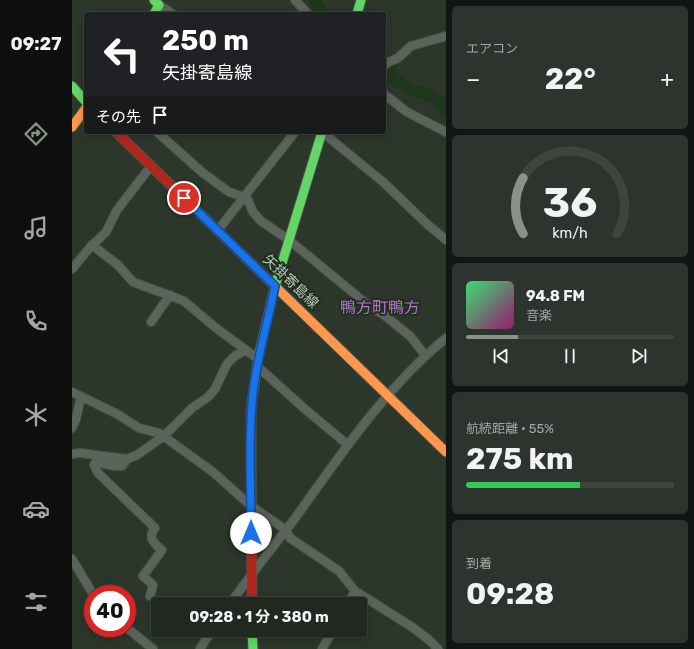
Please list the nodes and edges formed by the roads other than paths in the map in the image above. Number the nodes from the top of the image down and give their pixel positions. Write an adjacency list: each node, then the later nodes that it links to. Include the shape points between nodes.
1 (295, 0): 5 (street)
2 (362, 0): 6 (main road)
3 (156, 3): 4 (street)
4 (170, 12)
5 (306, 12)
6 (358, 12)
7 (446, 36): 8 (street, via 411,46 398,58)
8 (386, 64)
9 (72, 86): 11 (main road)
10 (386, 96): 14 (street, via 408,112)
11 (84, 100)
12 (84, 111): 13 (main road)
13 (72, 127)
14 (446, 132)
15 (121, 134): 20 (main road, 矢掛寄島線)
16 (158, 134): 21 (street, via 203,173 229,192)
17 (293, 134): 21 (street)
18 (321, 134): 23 (main road)
19 (324, 134): 24 (street, via 383,182)
20 (150, 166): 22 (main road, 矢掛寄島線); 25 (street, via 117,210 106,232)
21 (244, 197): 22 (street); 23 (street, via 261,221)
22 (218, 230): 27 (main road, 矢掛寄島線)
23 (289, 240): 27 (main road); 32 (street, via 410,336)
24 (446, 240)
25 (92, 245): 26 (street); 28 (street, via 118,265 133,282)
26 (72, 269)
27 (275, 286): 33 (main road); 35 (main road, 矢掛寄島線)
28 (170, 295): 29 (street); 31 (street, via 184,301)
29 (151, 322)
30 (446, 338): 32 (street)
31 (246, 350): 33 (street); 38 (street, via 227,364 215,389 208,397 192,408)
32 (425, 355): 35 (street)
33 (258, 363): 39 (street, via 306,410); 43 (main road, via 251,415)
34 (72, 392): 36 (street)
35 (388, 394): 39 (street); 40 (main road, 矢掛寄島線)
36 (81, 397): 37 (street); 38 (street, via 140,428)
37 (72, 428)
38 (164, 436): 42 (street); 43 (street, via 213,472)
39 (348, 445): 44 (street)
40 (446, 452)
41 (72, 454): 42 (street)
42 (127, 460): 49 (street, via 122,466 96,462 94,465 98,473 155,528 152,531 152,542 162,550 143,576 153,585)
43 (251, 506): 44 (street); 46 (main road)
44 (286, 530): 46 (street); 48 (street, via 290,538 339,571)
45 (72, 559): 47 (street)
46 (251, 574): 50 (street); 51 (main road)
47 (88, 585)
48 (355, 591): 52 (street); 61 (street, via 412,627)
49 (150, 596)
50 (235, 597)
51 (252, 597)
52 (352, 597)
53 (136, 635): 57 (street)
54 (208, 637): 58 (street)
55 (252, 637): 59 (main road)
56 (329, 637): 60 (street)
57 (153, 649)
58 (200, 649)
59 (253, 649)
60 (322, 649)
61 (438, 649)

